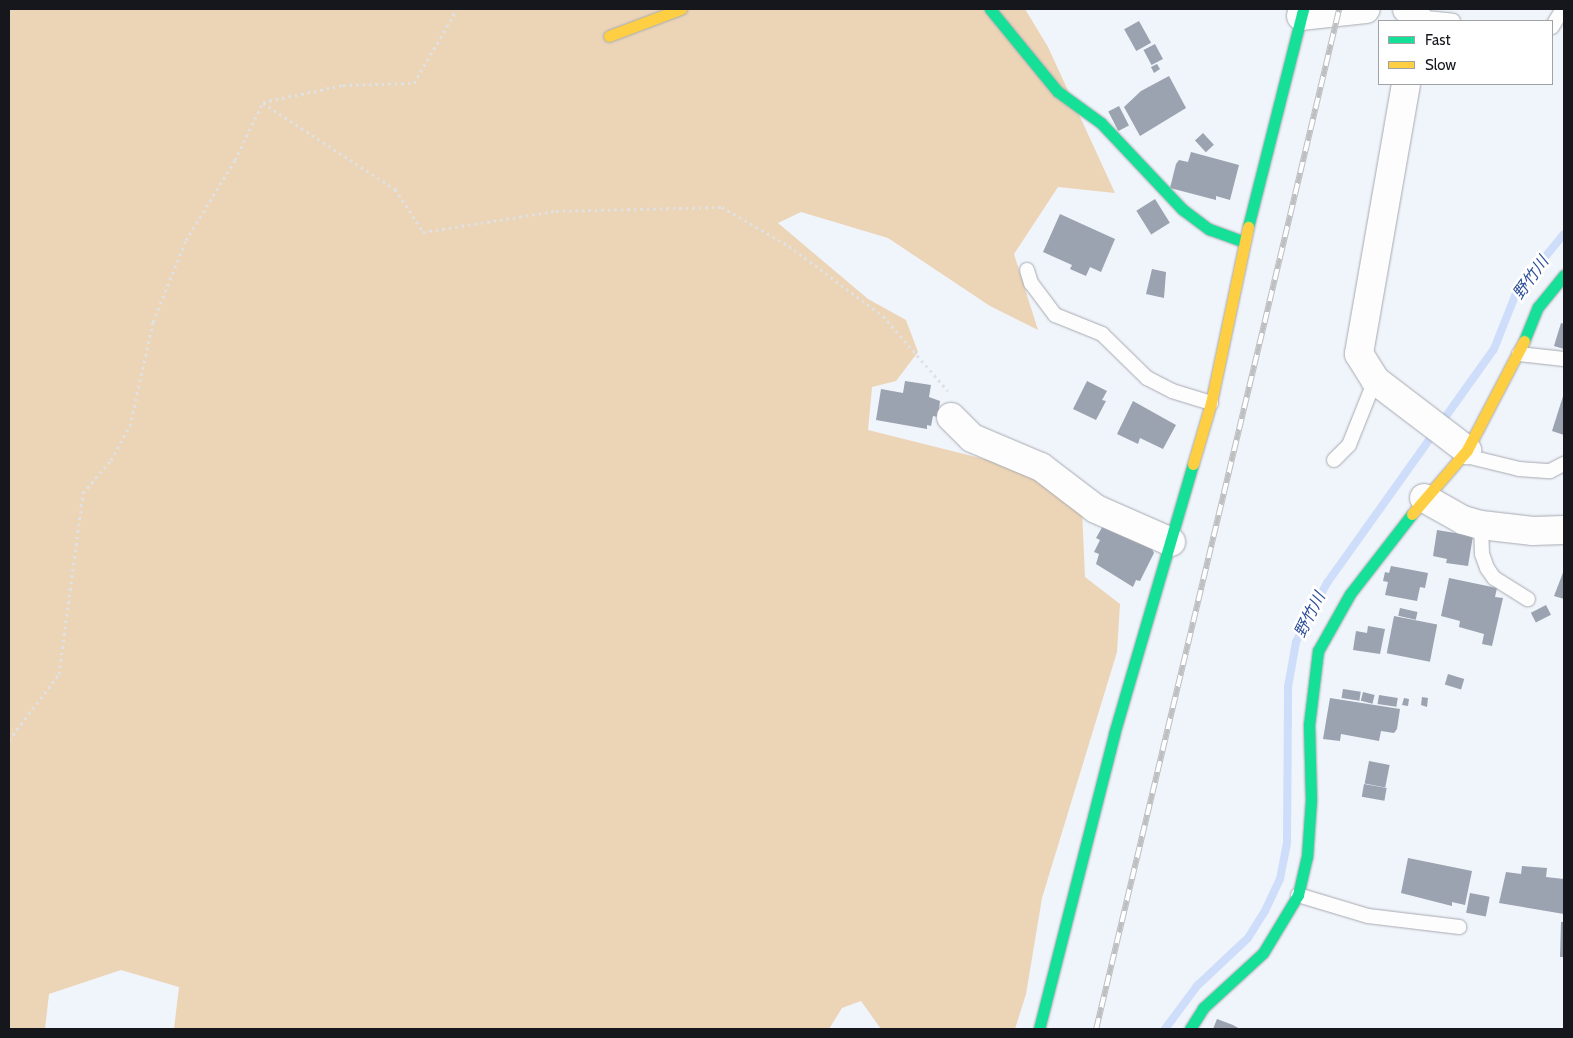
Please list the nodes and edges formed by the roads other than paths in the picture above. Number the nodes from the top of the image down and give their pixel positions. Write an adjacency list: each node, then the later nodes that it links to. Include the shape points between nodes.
1 (681, 9): 9 (street)
2 (990, 9): 11 (street, via 1057,90 1107,130 1176,203 1209,229)
3 (1366, 9): 5 (street)
4 (1563, 9): 8 (lane)
5 (1302, 12): 11 (street)
6 (1413, 16): 7 (lane)
7 (1445, 20)
8 (1553, 25)
9 (610, 36)
10 (1406, 85): 16 (street, via 1361,331 1359,354)
11 (1244, 242): 17 (street)
12 (1027, 270): 17 (lane, via 1031,283 1055,315 1102,334 1147,378 1172,391)
13 (1564, 275): 14 (street, via 1538,307)
14 (1519, 354): 15 (lane); 19 (street)
15 (1564, 359)
16 (1375, 380): 19 (street); 20 (lane, via 1349,445)
17 (1211, 403): 25 (street)
18 (951, 417): 25 (street, via 972,438 1041,468 1096,509)
19 (1464, 452): 21 (lane, via 1519,469 1550,471); 22 (street)
20 (1334, 460)
21 (1564, 464)
22 (1424, 498): 23 (street, via 1463,520); 27 (street, via 1350,594 1318,651 1309,725 1311,800 1307,857)
23 (1481, 525): 24 (street, via 1533,531); 26 (lane, via 1482,554 1487,568 1494,578)
24 (1564, 530)
25 (1171, 542): 29 (street, via 1114,734)
26 (1528, 598)
27 (1298, 895): 28 (lane, via 1368,916); 30 (street, via 1263,953 1203,1008)
28 (1459, 927)
29 (1039, 1029)
30 (1190, 1029)

